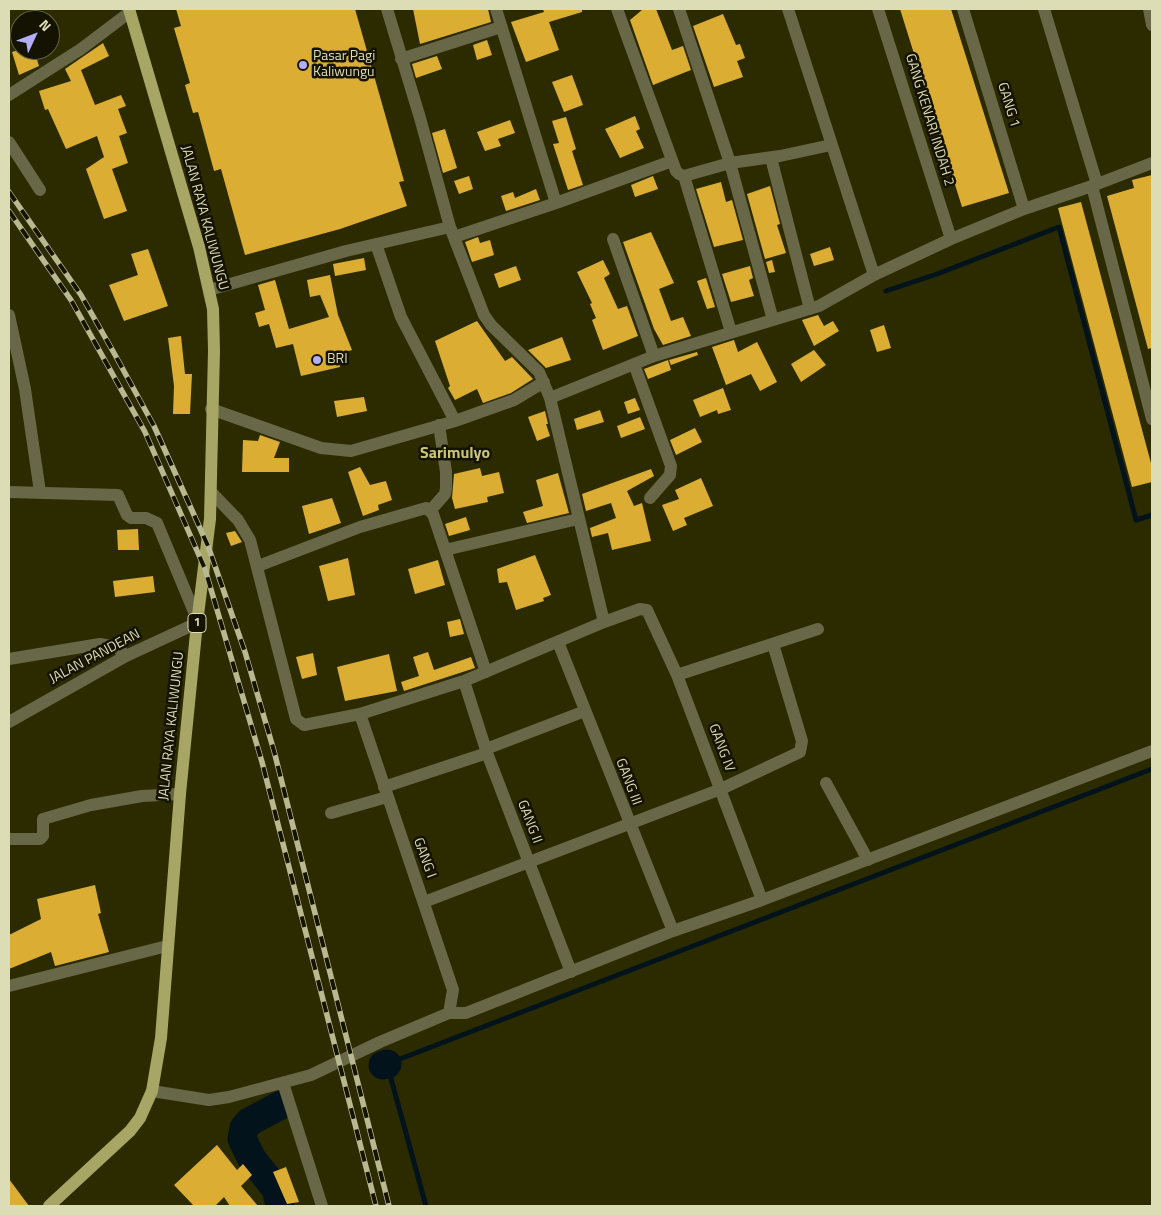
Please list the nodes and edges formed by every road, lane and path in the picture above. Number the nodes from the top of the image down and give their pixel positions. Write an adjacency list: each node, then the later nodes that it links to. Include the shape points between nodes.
1 (387, 9): 13 (street)
2 (496, 9): 12 (street)
3 (617, 9): 18 (street)
4 (679, 9): 20 (street)
5 (788, 9): 16 (street)
6 (878, 9): 28 (street, GANG KENARI INDAH 2)
7 (964, 9): 25 (street, GANG 1)
8 (1044, 9): 22 (street)
9 (1149, 9): 11 (street)
10 (129, 10): 14 (street, via 81,49); 31 (main road, JALAN RAYA KALIWUNGU / 1)
11 (1152, 25)
12 (502, 27): 13 (street); 24 (street)
13 (402, 59): 26 (street)
14 (9, 96)
15 (9, 142): 23 (street)
16 (831, 145): 17 (street); 30 (street)
17 (771, 158): 20 (street); 32 (street)
18 (672, 161): 21 (street, via 676,171); 24 (street)
19 (1152, 163): 22 (street)
20 (730, 164): 21 (street); 34 (street)
21 (684, 176): 35 (street)
22 (1095, 185): 25 (street); 40 (street)
23 (40, 190)
24 (556, 203): 26 (street)
25 (1024, 209): 28 (street)
26 (452, 232): 29 (street); 38 (street, via 487,320 539,372)
27 (613, 239): 36 (street)
28 (951, 239): 30 (street)
29 (376, 244): 31 (street); 41 (street, via 401,317)
30 (874, 276): 32 (street)
31 (209, 290): 39 (main road, JALAN RAYA KALIWUNGU / 1, via 214,344)
32 (810, 309): 34 (street)
33 (9, 315): 44 (street, via 25,389)
34 (773, 320): 35 (street)
35 (731, 332): 36 (street)
36 (654, 356): 37 (street)
37 (634, 364): 38 (street); 46 (street, via 671,466 670,475)
38 (547, 389): 41 (street); 48 (street)
39 (211, 409): 42 (street, via 321,448 340,451); 45 (main road, JALAN RAYA KALIWUNGU / 1)
40 (1152, 419)
41 (455, 421): 42 (street)
42 (439, 425): 47 (street, via 446,488 445,494)
43 (9, 492): 44 (street)
44 (40, 492): 51 (street, via 114,493 131,518 146,518 157,523)
45 (211, 492): 50 (street, via 244,527); 51 (main road, JALAN RAYA KALIWUNGU / 1, via 206,569)
46 (650, 498)
47 (430, 511): 49 (street); 50 (street, via 426,508 360,527)
48 (578, 519): 49 (street); 52 (street)
49 (445, 550): 58 (street)
50 (258, 566): 62 (street, via 299,723 308,726)
51 (197, 621): 56 (street, JALAN PANDEAN); 69 (main road, JALAN RAYA KALIWUNGU / 1)
52 (604, 622): 54 (street); 59 (street, GANG IV, via 640,608 647,610)
53 (818, 629): 55 (street)
54 (558, 642): 58 (street); 61 (street, GANG III)
55 (772, 644): 59 (street); 67 (street, via 802,750)
56 (126, 656): 57 (street, via 117,647 100,644); 63 (street, JALAN PANDEAN)
57 (9, 659)
58 (486, 672): 60 (street)
59 (677, 675): 67 (street, GANG IV)
60 (464, 681): 62 (street); 64 (street, GANG II)
61 (585, 711): 64 (street); 71 (street, GANG III)
62 (360, 714): 68 (street, GANG I)
63 (9, 722)
64 (486, 751): 68 (street); 74 (street, GANG II)
65 (1152, 751): 73 (street)
66 (826, 783): 73 (street)
67 (721, 789): 71 (street); 75 (street, GANG IV)
68 (385, 792): 70 (street); 76 (street, GANG I)
69 (180, 794): 72 (street, via 142,796 91,805 43,819 43,836 40,839); 78 (main road, JALAN RAYA KALIWUNGU / 1)
70 (331, 813)
71 (629, 825): 74 (street); 77 (street, GANG III)
72 (9, 839)
73 (868, 860): 75 (street)
74 (529, 863): 76 (street); 79 (street, GANG II)
75 (762, 900): 77 (street)
76 (424, 902): 81 (street, GANG I, via 453,990)
77 (674, 932): 79 (street)
78 (167, 946): 80 (street); 83 (main road, JALAN RAYA KALIWUNGU / 1)
79 (571, 972): 81 (street, via 466,1013)
80 (9, 986)
81 (450, 1013): 82 (street, via 311,1075)
82 (283, 1083): 83 (street, via 210,1100); 85 (street)
83 (152, 1092): 84 (main road, JALAN RAYA KALIWUNGU / 1, via 130,1131)
84 (49, 1206)
85 (322, 1206)

